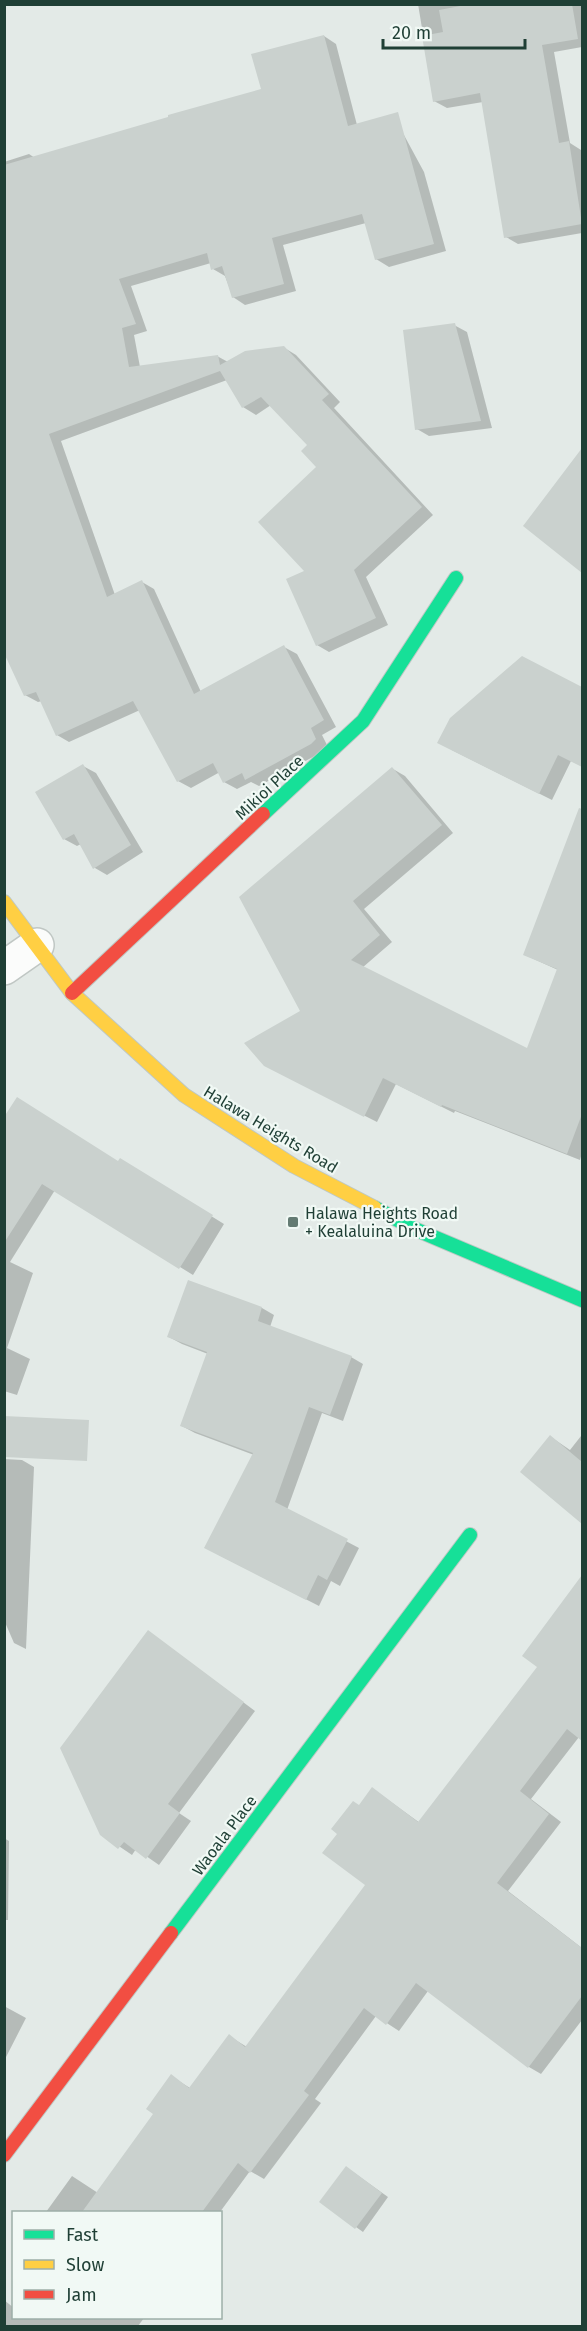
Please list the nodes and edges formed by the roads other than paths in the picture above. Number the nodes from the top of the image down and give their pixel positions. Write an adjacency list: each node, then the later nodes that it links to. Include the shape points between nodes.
1 (456, 578): 5 (street, Mikioi Place, via 363,721)
2 (4, 902): 3 (street, Halawa Heights Road)
3 (37, 945): 4 (street); 5 (street, Halawa Heights Road)
4 (4, 968)
5 (72, 993): 6 (street, Halawa Heights Road, via 184,1095 294,1166 417,1230)
6 (582, 1300)
7 (470, 1535): 8 (street, Waoala Place)
8 (4, 2155)

